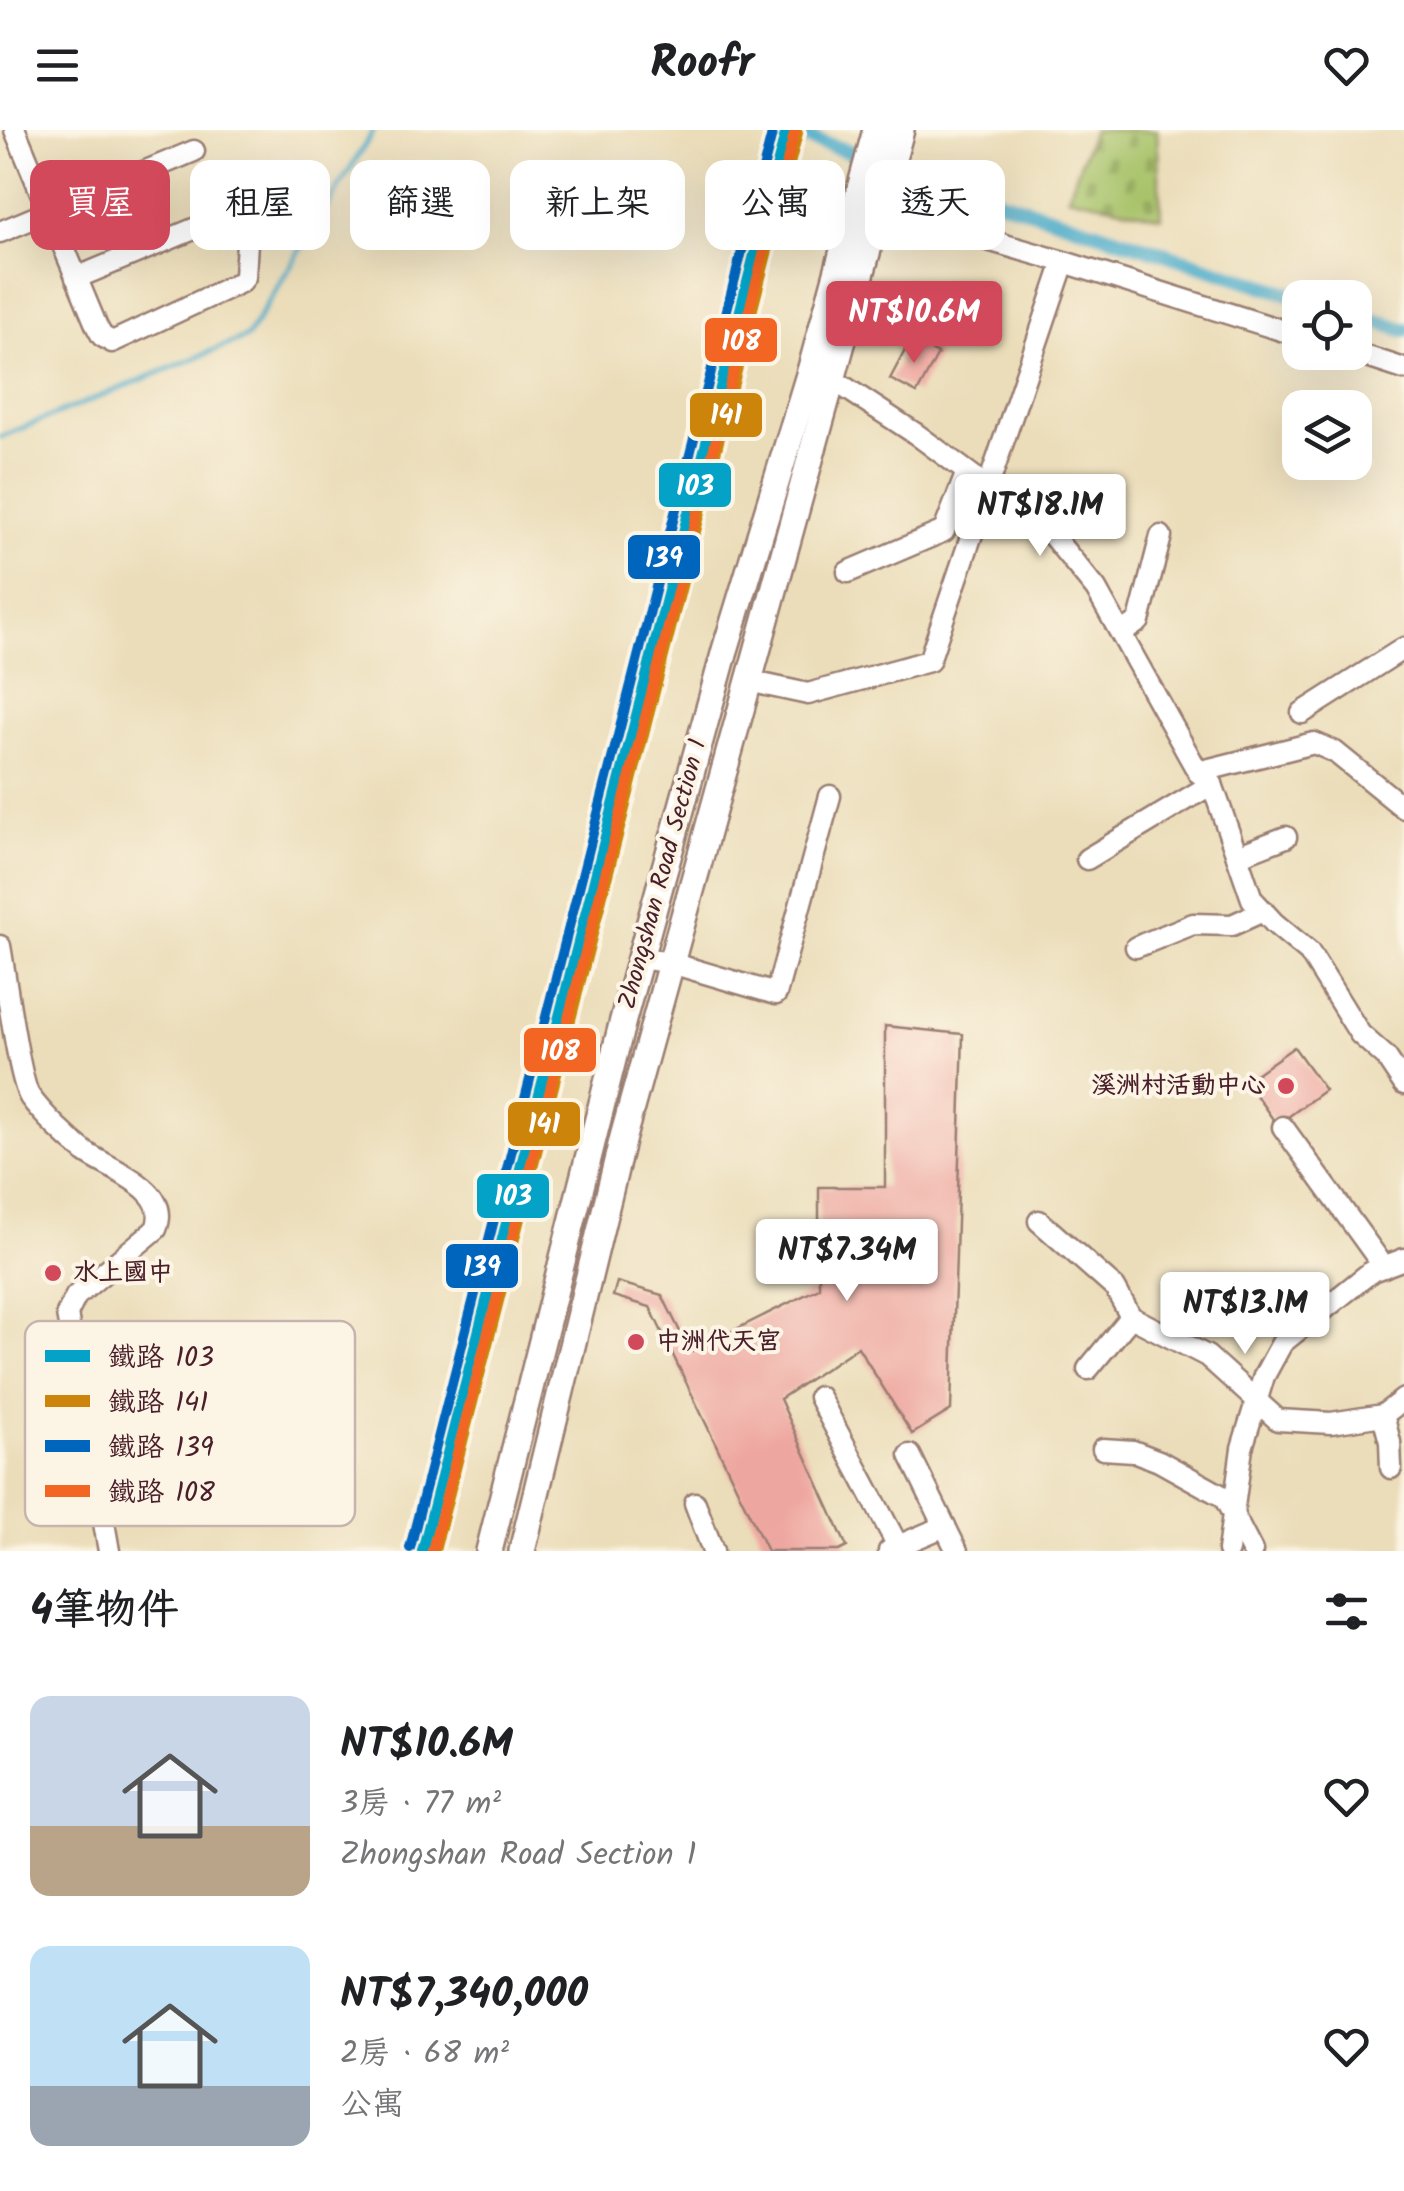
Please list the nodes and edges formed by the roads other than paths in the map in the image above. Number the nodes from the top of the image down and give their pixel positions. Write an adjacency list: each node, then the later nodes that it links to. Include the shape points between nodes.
1 (15, 130): 8 (street)
2 (876, 130): 5 (main road)
3 (901, 130): 6 (main road)
4 (194, 151): 7 (street)
5 (873, 160)
6 (888, 160)
7 (170, 161)
8 (30, 167)
9 (865, 217): 19 (main road, Zhongshan Road Section 1)
10 (30, 220): 11 (street)
11 (0, 232)
12 (1005, 245): 14 (street)
13 (64, 250): 15 (street)
14 (1064, 262): 16 (street); 21 (street)
15 (76, 278): 15 (street, via 102,336 112,342 241,282 249,206)
16 (1282, 330)
17 (1372, 359): 18 (street)
18 (1404, 369)
19 (823, 372): 20 (street); 26 (main road, Zhongshan Road Section 1); 37 (main road, Zhongshan Road Section 1, via 725,650)
20 (967, 472): 21 (street); 23 (street, via 944,531)
21 (989, 488): 24 (street, via 1052,534 1096,588); 26 (street, via 930,661 808,694)
22 (1161, 536): 24 (street, via 1138,620)
23 (848, 572)
24 (1122, 634): 28 (street)
25 (1404, 648): 27 (street)
26 (748, 680): 38 (main road, Zhongshan Road Section 1)
27 (1302, 713)
28 (1205, 778): 30 (street, via 1314,743); 32 (street); 33 (street)
29 (830, 796): 38 (street, via 776,994)
30 (1404, 808)
31 (1286, 837): 32 (street)
32 (1237, 856): 34 (street)
33 (1087, 859)
34 (1263, 911): 36 (street, via 1232,925 1192,924); 39 (street, via 1309,952 1360,1034)
35 (0, 946): 44 (street, via 29,1096 84,1151 145,1188 159,1206 156,1229 76,1296)
36 (1136, 947)
37 (640, 958): 38 (street); 59 (main road, Zhongshan Road Section 1)
38 (671, 962): 60 (main road, Zhongshan Road Section 1)
39 (1404, 1084)
40 (1283, 1127): 42 (street)
41 (1039, 1220): 43 (street, via 1114,1288)
42 (1394, 1263): 48 (street, via 1372,1271 1282,1343)
43 (1131, 1317): 45 (street); 48 (street, via 1207,1356)
44 (68, 1321)
45 (1088, 1369)
46 (819, 1397): 57 (street)
47 (1404, 1399): 49 (street)
48 (1256, 1402): 49 (street, via 1278,1420 1331,1423); 54 (street)
49 (1383, 1415): 52 (street)
50 (1102, 1448): 54 (street, via 1159,1461 1224,1497)
51 (910, 1455): 56 (street)
52 (1390, 1468)
53 (694, 1502): 61 (street)
54 (1231, 1512): 63 (street); 64 (street)
55 (105, 1526): 58 (street)
56 (945, 1526): 57 (street); 62 (street)
57 (894, 1548)
58 (109, 1551)
59 (490, 1551)
60 (522, 1551)
61 (713, 1551)
62 (957, 1551)
63 (1228, 1551)
64 (1252, 1551)

